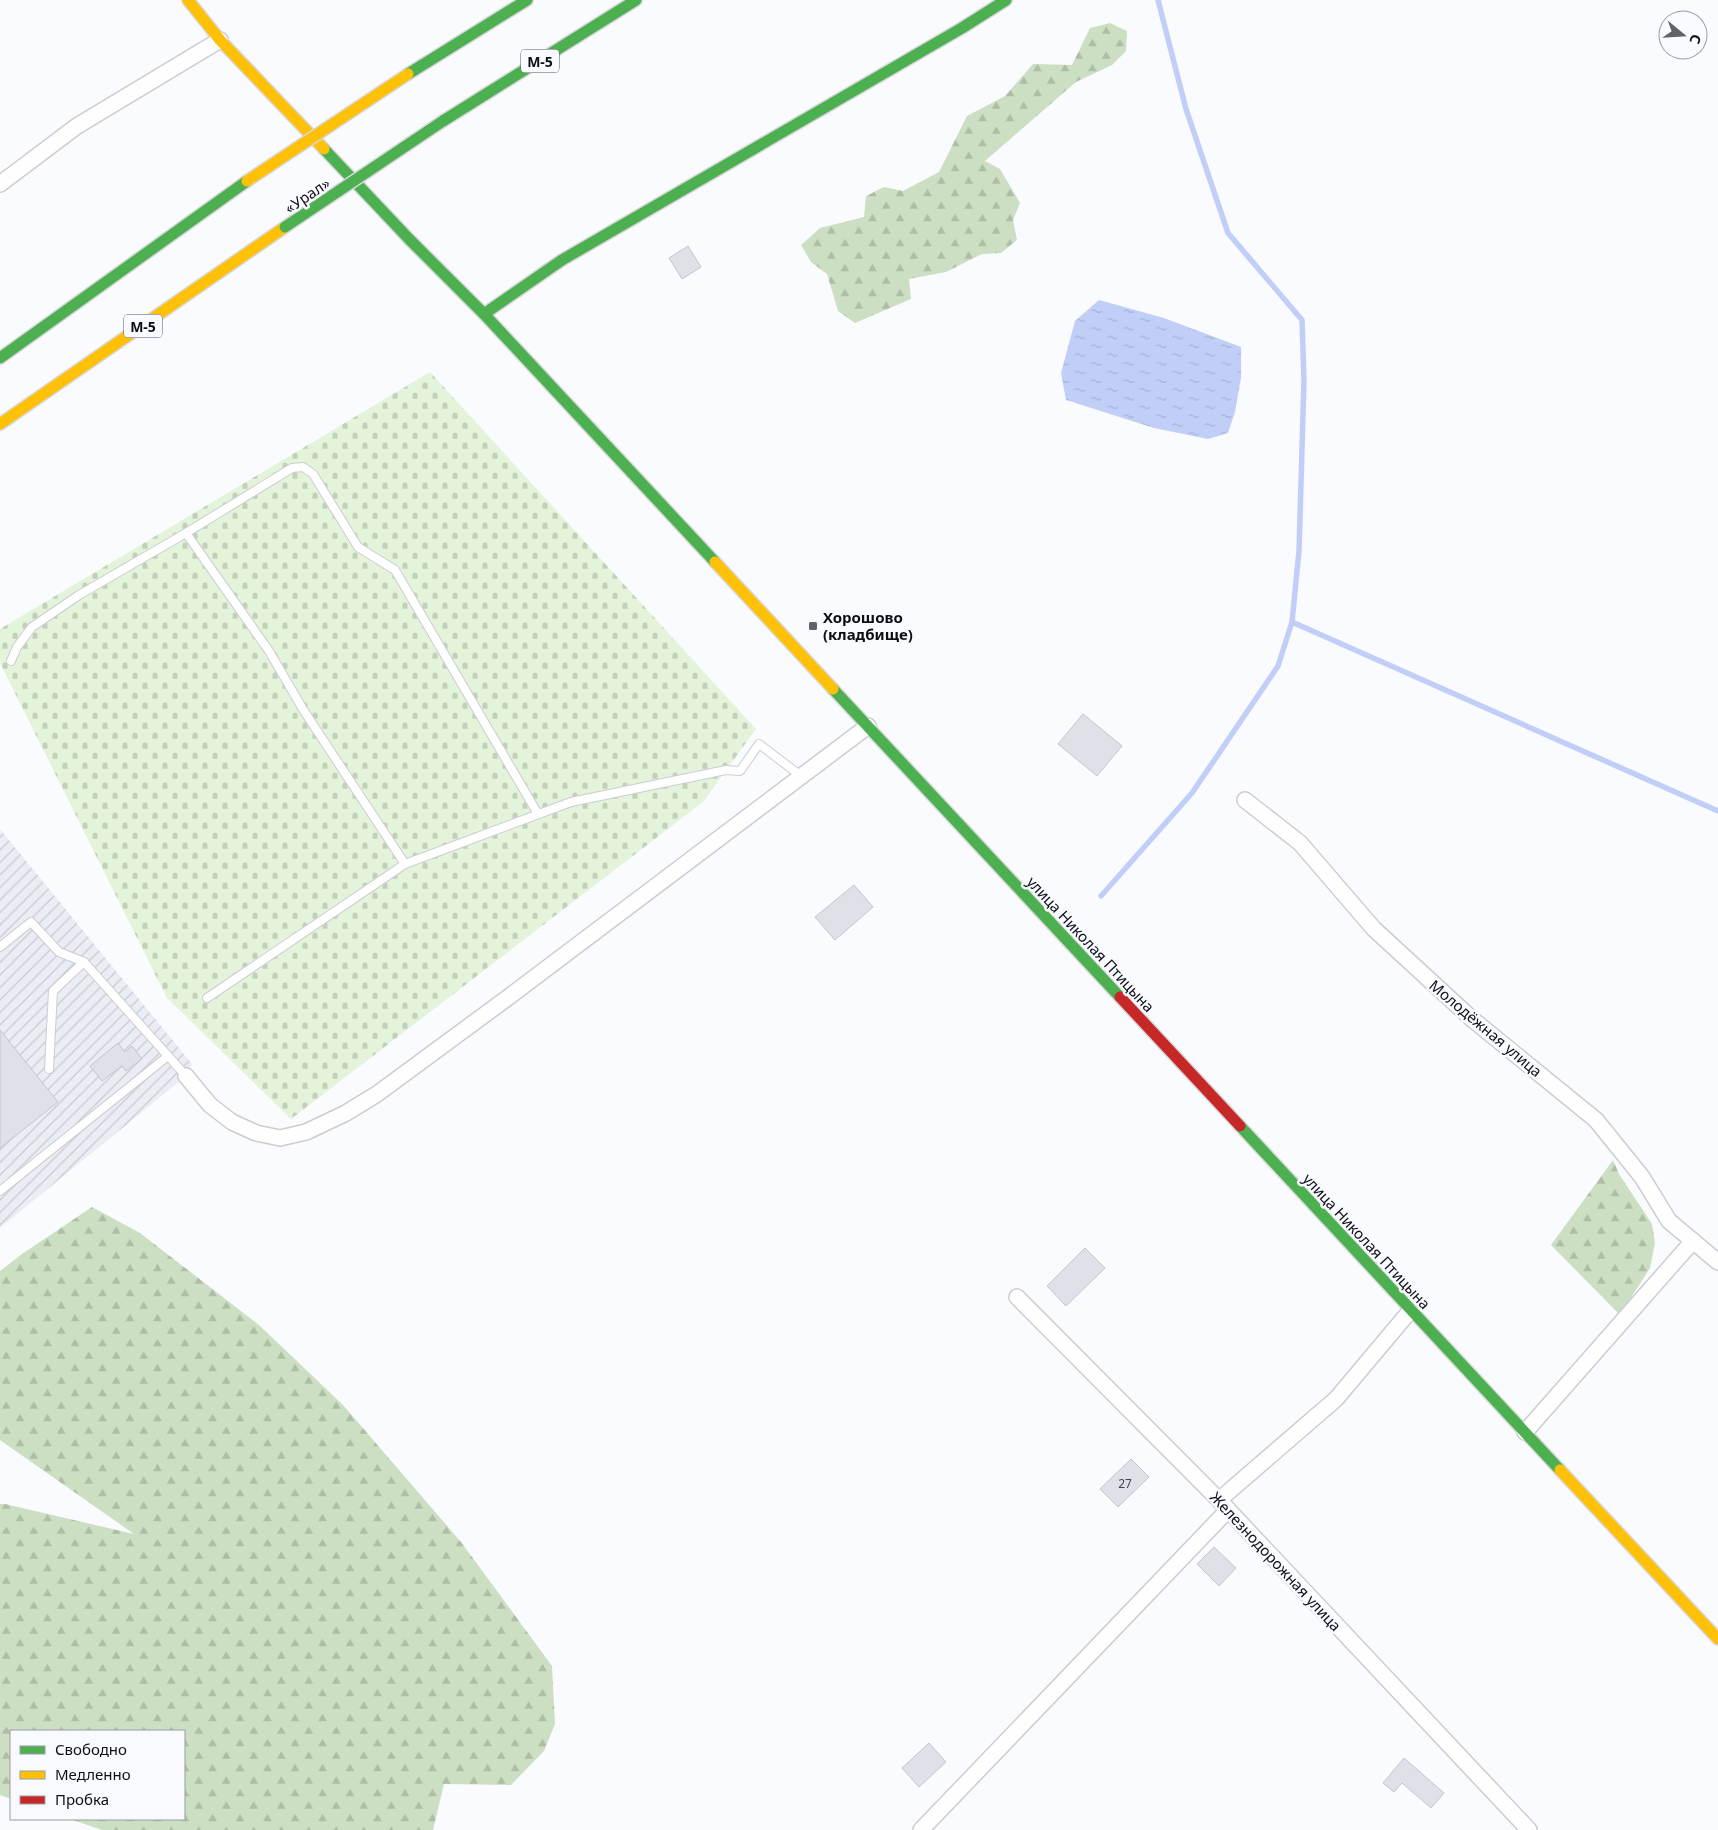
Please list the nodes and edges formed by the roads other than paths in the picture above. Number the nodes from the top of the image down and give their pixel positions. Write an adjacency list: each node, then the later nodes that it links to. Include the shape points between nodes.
1 (188, 0): 5 (main road, улица Николая Птицына)
2 (527, 0): 8 (main road, bridge, via 247,181)
3 (636, 0): 9 (main road, «Урал» / М-5, bridge, via 443,121)
4 (1006, 0): 7 (main road, via 562,260)
5 (220, 40): 6 (street, via 77,126); 7 (main road, улица Николая Птицына)
6 (0, 184)
7 (484, 314): 12 (main road, улица Николая Птицына)
8 (0, 358)
9 (0, 424)
10 (186, 533): 11 (lane, via 32,627 17,646); 15 (lane, via 292,468 303,467 313,474 358,547 395,570); 16 (lane, via 269,652 304,712)
11 (11, 661)
12 (868, 726): 13 (street); 27 (main road, улица Николая Птицына)
13 (801, 776): 15 (lane, via 759,744 740,771 726,770 571,802); 22 (street, via 510,996 377,1094 346,1113 306,1132 280,1138 256,1133 232,1122 210,1104)
14 (1245, 800): 24 (street, Молодёжная улица, via 1300,843 1374,929 1465,1012 1596,1120 1642,1177 1669,1221)
15 (538, 814): 16 (lane)
16 (405, 864): 19 (lane)
17 (0, 947): 18 (lane, via 31,922 59,952)
18 (84, 962): 20 (lane); 21 (lane, via 53,991)
19 (206, 998)
20 (168, 1056): 22 (lane); 23 (lane)
21 (49, 1069)
22 (186, 1076)
23 (0, 1191)
24 (1693, 1241): 25 (street, Молодёжная улица); 28 (street)
25 (1718, 1262)
26 (1017, 1297): 29 (street, Железнодорожная улица)
27 (1410, 1311): 28 (main road, улица Николая Птицына); 29 (street, via 1336,1399)
28 (1525, 1432): 30 (main road, улица Николая Птицына)
29 (1223, 1505): 31 (street); 32 (street, Железнодорожная улица)
30 (1718, 1639)
31 (921, 1830)
32 (1530, 1830)

